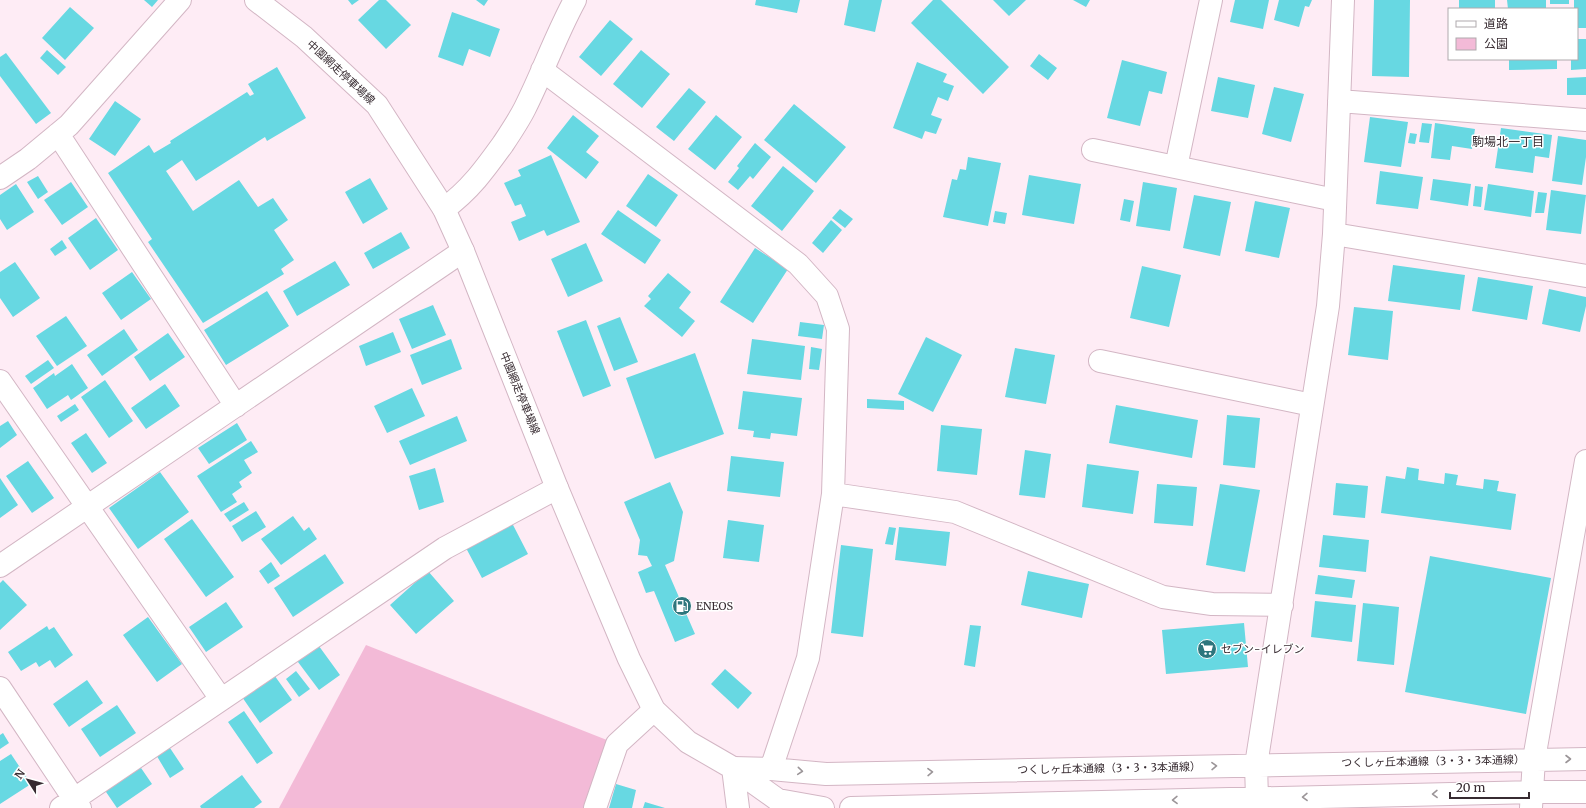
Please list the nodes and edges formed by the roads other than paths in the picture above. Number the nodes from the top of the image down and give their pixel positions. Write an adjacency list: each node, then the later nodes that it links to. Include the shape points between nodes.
1 (180, 0): 9 (street, via 69,125)
2 (256, 0): 14 (street, 中園網走停車場線, via 304,37 377,105)
3 (575, 0): 6 (street)
4 (1211, 0): 11 (street)
5 (1343, 0): 7 (street)
6 (542, 70): 14 (street, via 525,109 484,171); 24 (street, via 798,264 827,296 838,329)
7 (1339, 101): 8 (street); 13 (street)
8 (1586, 120)
9 (58, 134): 12 (street); 20 (street)
10 (1093, 150): 11 (street)
11 (1176, 167): 13 (street)
12 (0, 178)
13 (1335, 200): 15 (street)
14 (444, 209): 16 (street, 中園網走停車場線)
15 (1334, 234): 17 (street); 21 (street, via 1328,306)
16 (463, 251): 20 (street); 23 (street, 中園網走停車場線)
17 (1586, 276)
18 (1100, 361): 21 (street)
19 (0, 380): 25 (street)
20 (236, 406): 25 (street)
21 (1312, 406): 27 (street)
22 (1586, 461): 31 (street)
23 (558, 488): 29 (street, via 445,548); 30 (street, 中園網走停車場線, via 629,659)
24 (833, 494): 27 (street, via 955,512 1163,597 1212,604); 35 (street, via 808,658)
25 (88, 507): 26 (street); 29 (street)
26 (0, 566)
27 (1282, 605): 33 (street)
28 (0, 688): 39 (street)
29 (221, 699): 39 (street)
30 (654, 710): 34 (street, 中園網走停車場線, via 688,742); 40 (street, via 617,744)
31 (1534, 759): 32 (street, つくしヶ丘本通線（3・3・3本通線）, one-way to 32); 33 (street, つくしヶ丘本通線（3・3・3本通線）); 38 (street)
32 (1586, 759)
33 (1256, 765): 35 (street, つくしヶ丘本通線（3・3・3本通線）, one-way to 33, via 826,774); 37 (street)
34 (733, 768): 35 (street, つくしヶ丘本通線（3・3・3本通線）); 41 (street); 42 (street, via 778,800)
35 (771, 769)
36 (1586, 792): 38 (street)
37 (1257, 798): 38 (street, one-way to 37); 43 (street, one-way to 43)
38 (1532, 800)
39 (72, 805)
40 (595, 808)
41 (738, 808)
42 (823, 808)
43 (851, 808)

